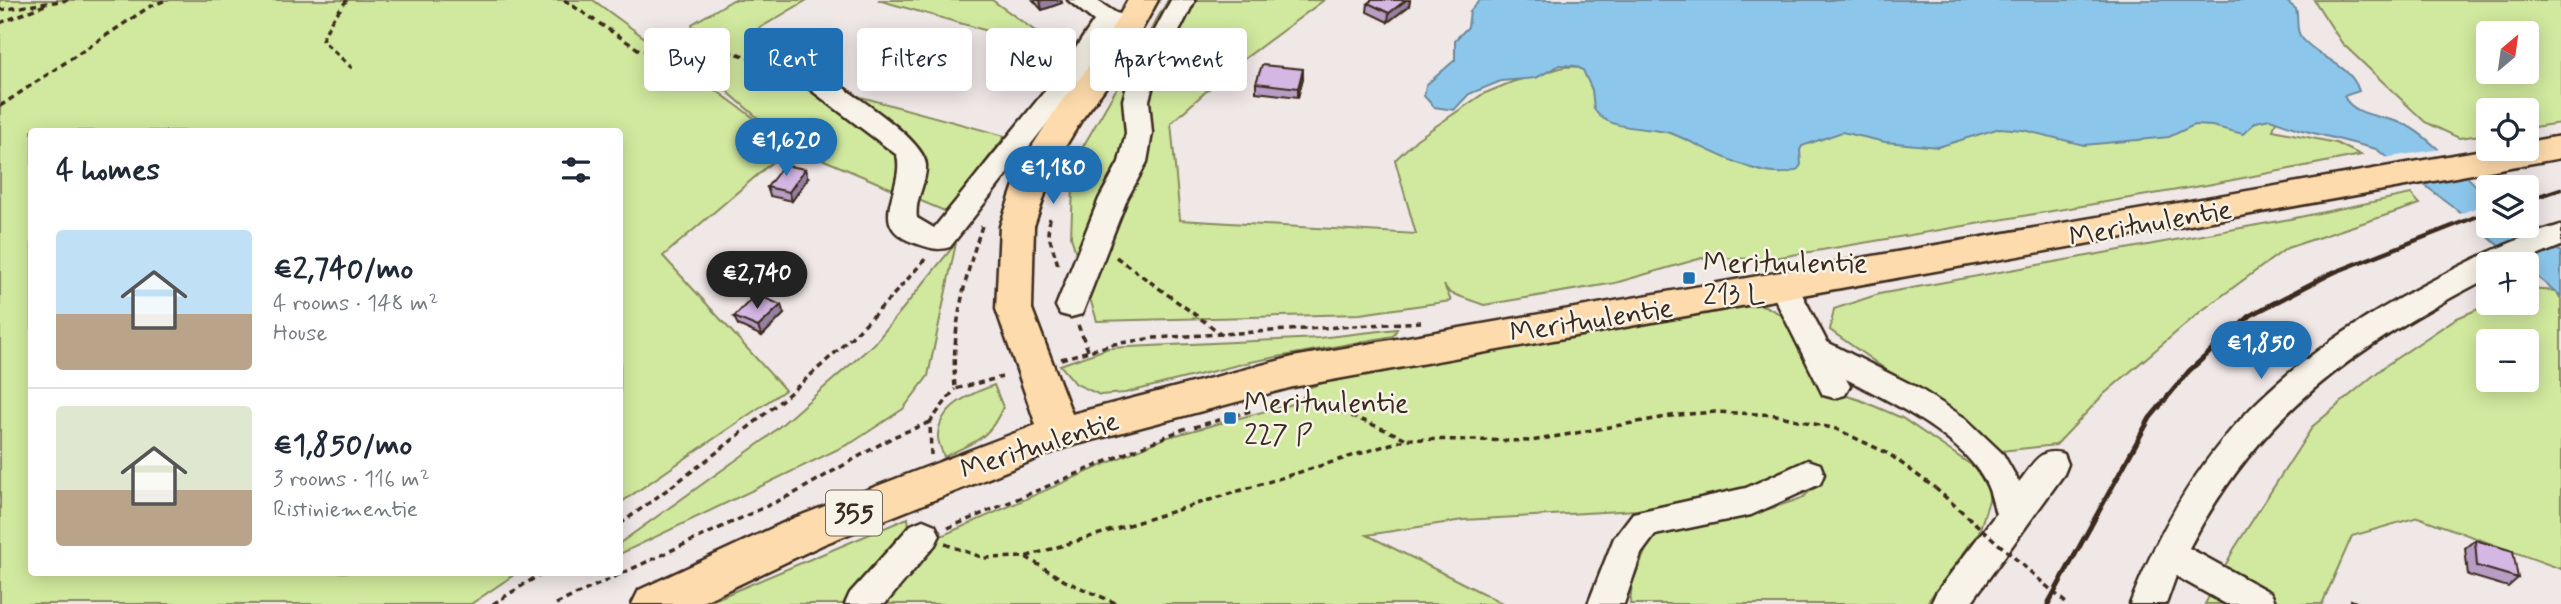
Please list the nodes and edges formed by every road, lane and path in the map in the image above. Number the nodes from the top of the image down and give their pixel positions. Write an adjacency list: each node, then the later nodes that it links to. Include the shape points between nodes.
1 (60, 0): 2 (path); 8 (path); 10 (path)
2 (68, 0)
3 (166, 0): 14 (path)
4 (347, 0): 12 (path, via 322,40)
5 (564, 0): 11 (path, via 641,51)
6 (1080, 0): 9 (street)
7 (1183, 0): 19 (street, via 1142,79 1136,100 1139,133 1133,162)
8 (0, 10)
9 (1127, 14): 20 (street, via 1066,82); 35 (main road, via 1107,64 1039,162 1017,226 1014,309)
10 (0, 23)
11 (744, 57)
12 (352, 68)
13 (829, 91): 20 (street, via 910,153 913,169 903,204 905,223 911,230)
14 (0, 106)
15 (2561, 147): 23 (main road, Merituulentie / 355)
16 (1051, 209): 24 (path, via 1048,233)
17 (985, 216): 31 (path, via 966,272 957,319)
18 (2561, 235): 21 (street)
19 (1098, 238): 24 (street); 26 (path, via 1120,262)
20 (940, 240): 43 (path, via 894,299 824,368 732,444)
21 (2518, 252)
22 (2476, 271): 45 (street, via 2355,338 2293,386 2242,440 2197,499)
23 (1784, 287): 27 (street); 35 (main road, Merituulentie / 355, via 1293,372)
24 (1071, 306)
25 (1427, 321): 26 (path)
26 (1224, 336): 28 (path, via 1154,338)
27 (1815, 349): 30 (street); 42 (street, via 1920,404 1963,435 1992,463 2006,489)
28 (1055, 361)
29 (1002, 377): 31 (path)
30 (1834, 386)
31 (955, 389): 33 (path)
32 (1290, 400): 36 (path, via 1313,400)
33 (930, 422): 37 (path); 47 (path, via 893,437 793,494)
34 (1185, 429): 44 (path, via 950,527)
35 (1059, 433): 52 (main road, Merituulentie / 355, via 809,531)
36 (1407, 439): 46 (path); 57 (path, bridge, via 1531,441 1677,415 1748,412 1804,419 1889,454 1935,488)
37 (930, 462)
38 (2052, 464): 42 (street)
39 (1808, 474): 41 (street)
40 (1737, 481): 41 (street)
41 (1774, 490): 55 (street, via 1751,501 1645,523 1637,529)
42 (2013, 517): 56 (street)
43 (623, 522)
44 (923, 534): 46 (path, via 984,558); 53 (street)
45 (2169, 554): 58 (street); 59 (street)
46 (1025, 557): 54 (path)
47 (623, 573)
48 (538, 576): 50 (path)
49 (616, 576): 51 (path)
50 (493, 604)
51 (556, 604)
52 (654, 604)
53 (863, 604)
54 (1118, 604)
55 (1606, 604)
56 (1949, 604)
57 (2067, 604)
58 (2148, 604)
59 (2258, 604)

